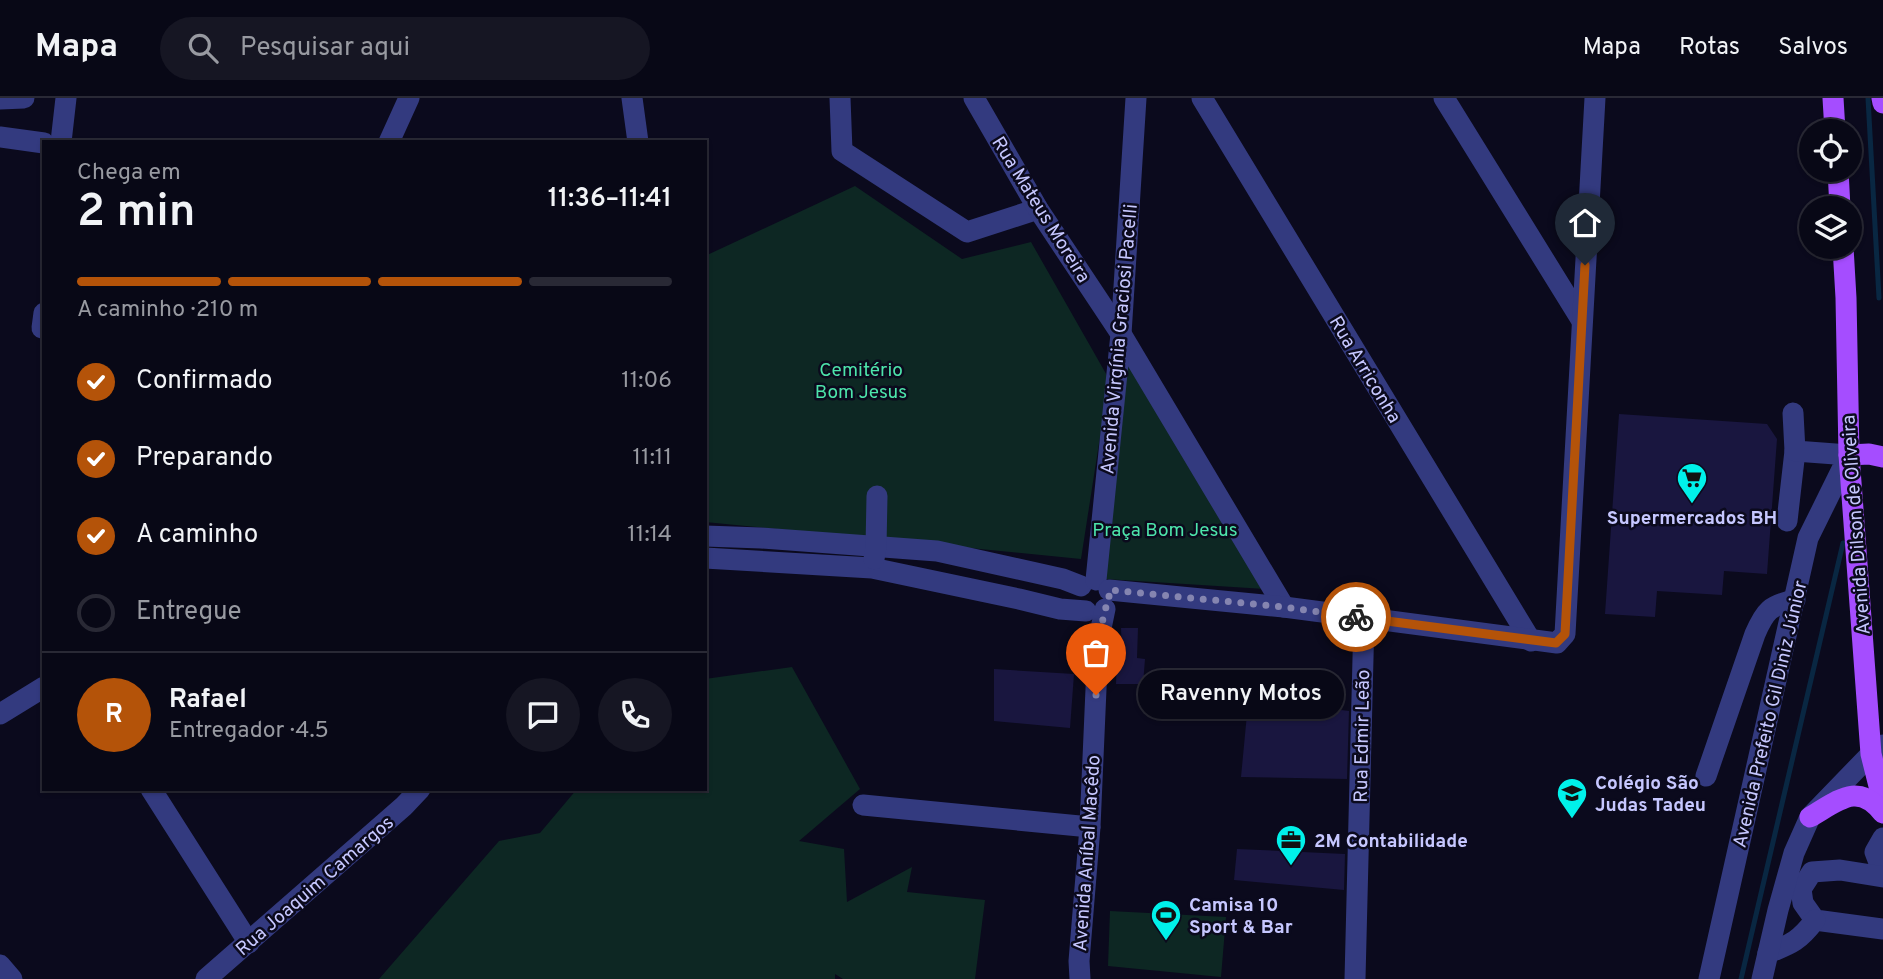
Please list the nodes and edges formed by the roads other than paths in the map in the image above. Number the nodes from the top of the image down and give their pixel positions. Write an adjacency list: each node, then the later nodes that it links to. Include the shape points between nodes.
1 (24, 98): 12 (street)
2 (65, 98): 15 (street)
3 (409, 98): 16 (street)
4 (632, 98): 17 (street)
5 (840, 98): 19 (street, via 842,151 967,232)
6 (974, 98): 19 (street, Rua Mateus Moreira)
7 (1136, 98): 22 (street, Avenida Virgínia Graciosi Pacelli)
8 (1202, 98): 36 (street, Rua Arriconha)
9 (1444, 98): 21 (street)
10 (1595, 98): 21 (street)
11 (1833, 98): 13 (main road)
12 (0, 99)
13 (1834, 119)
14 (0, 137): 18 (street)
15 (61, 140)
16 (390, 140)
17 (638, 140)
18 (42, 143)
19 (1038, 209): 22 (street, Rua Mateus Moreira)
20 (1844, 259): 25 (main road, Avenida Dilson de Oliveira)
21 (1582, 320): 36 (street, via 1565,634 1556,643)
22 (1121, 334): 32 (street, Avenida Virgínia Graciosi Pacelli); 34 (street, Rua Mateus Moreira)
23 (1793, 412): 24 (street)
24 (1795, 451): 25 (street); 28 (street)
25 (1849, 455): 26 (main road); 33 (street, Avenida Prefeito Gil Diniz Júnior, via 1808,538); 39 (main road, Avenida Dilson de Oliveira)
26 (1883, 457)
27 (877, 496): 30 (street)
28 (1787, 521)
29 (707, 536): 30 (street)
30 (874, 557): 31 (street); 32 (street, via 937,551 1063,579); 32 (street, via 1060,609)
31 (707, 558)
32 (1094, 598): 34 (street); 47 (street, Avenida Aníbal Macêdo, via 1098,643)
33 (1795, 600): 40 (street, via 1764,614); 59 (street, Avenida Prefeito Gil Diniz Júnior)
34 (1284, 607): 35 (street)
35 (1364, 618): 36 (street); 58 (street, Rua Edmir Leão)
36 (1531, 640)
37 (42, 688): 38 (street)
38 (0, 714)
39 (1877, 749): 43 (main road, Avenida Dilson de Oliveira); 46 (street)
40 (1706, 776)
41 (152, 791): 52 (street)
42 (418, 791): 52 (street, Rua Joaquim Camargos)
43 (1883, 802)
44 (863, 805): 47 (street)
45 (1883, 813): 46 (main road, via 1874,801 1860,795 1845,797)
46 (1810, 817): 53 (street, via 1794,853)
47 (1090, 827): 57 (street, Avenida Aníbal Macêdo)
48 (1883, 838): 49 (street, via 1875,852)
49 (1883, 875): 50 (street, via 1812,872 1801,889 1803,903)
50 (1815, 920): 51 (street); 53 (street, via 1791,945)
51 (1883, 929)
52 (249, 943): 56 (street, Rua Joaquim Camargos)
53 (1768, 953): 60 (street)
54 (0, 965): 55 (street)
55 (12, 979)
56 (206, 979)
57 (1080, 979)
58 (1355, 979)
59 (1709, 979)
60 (1762, 979)

